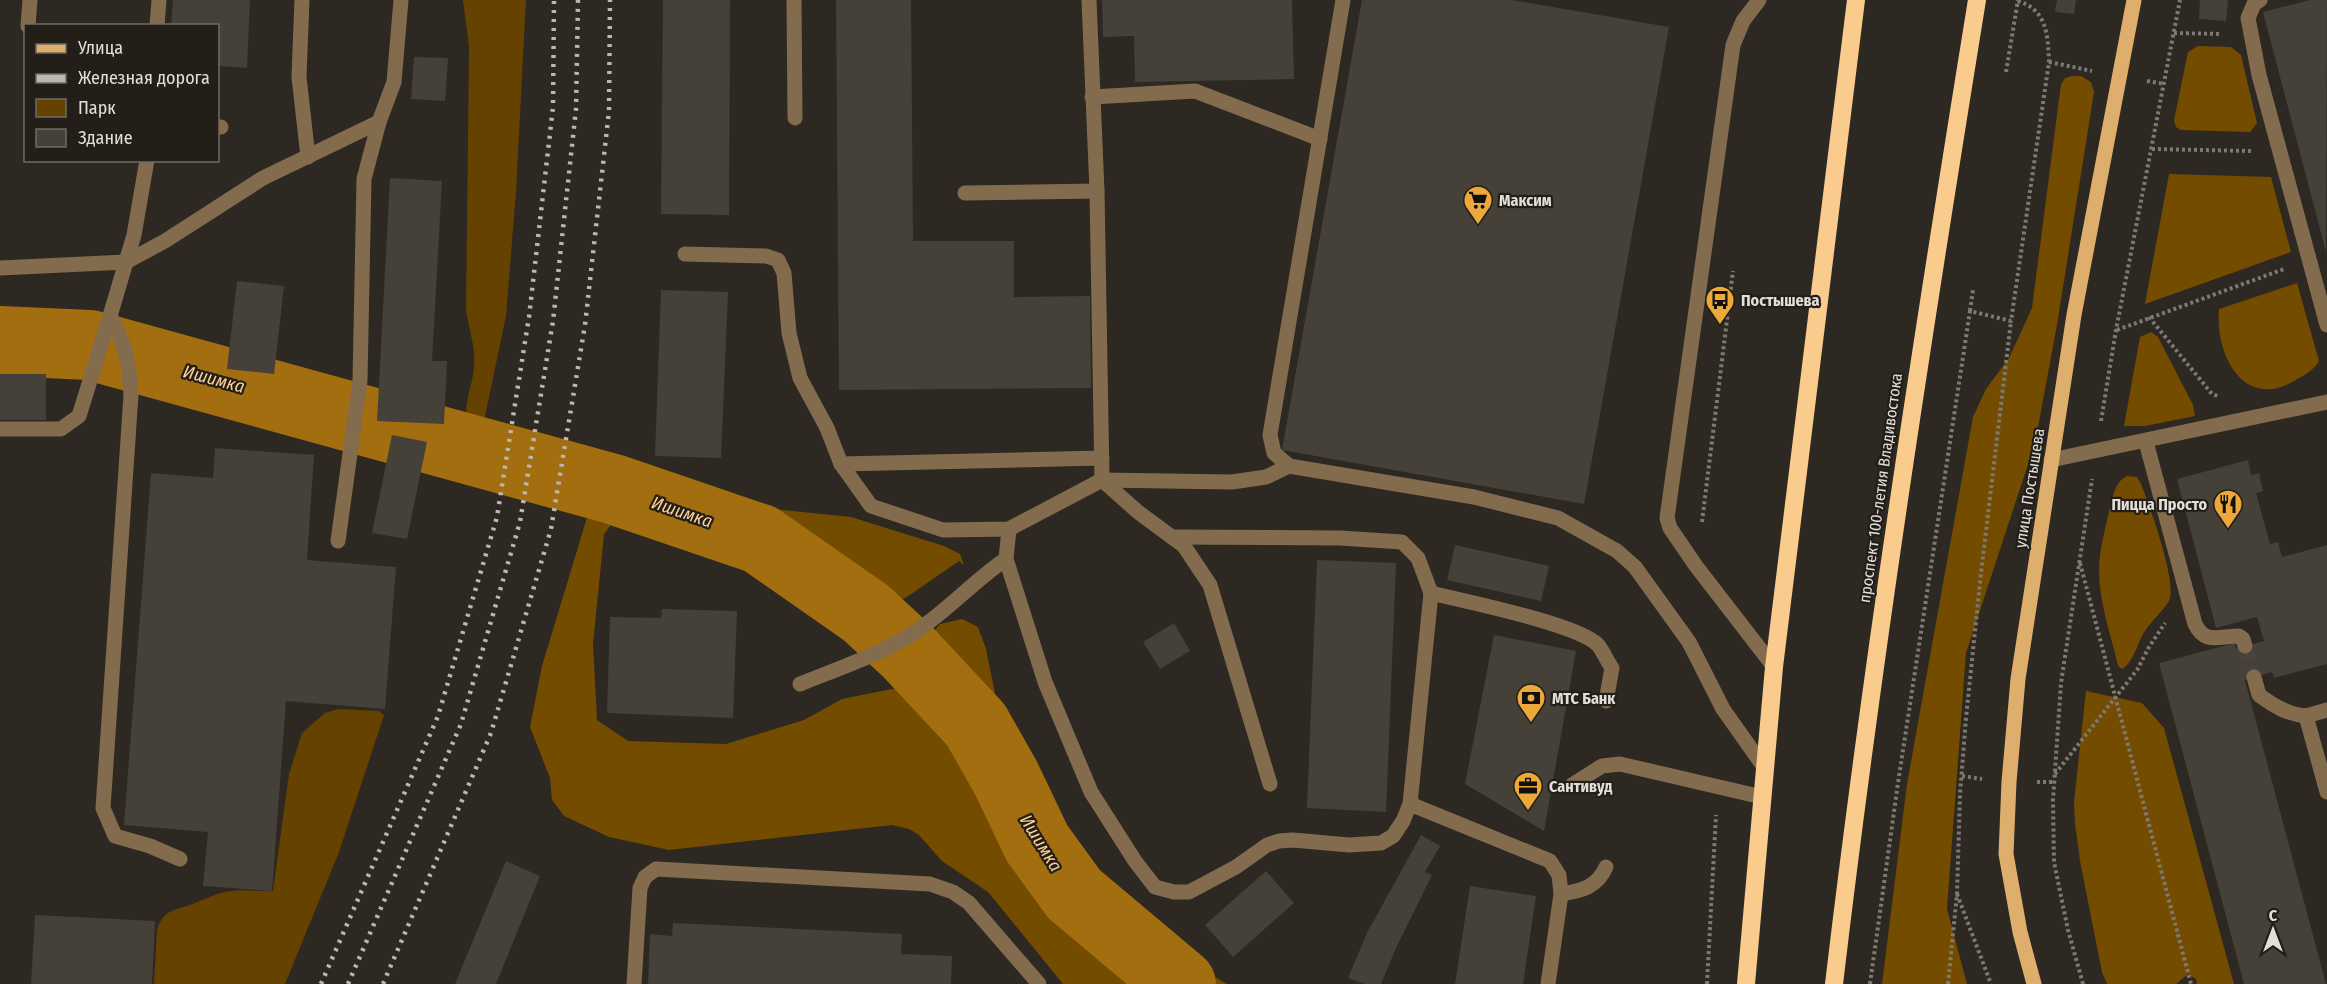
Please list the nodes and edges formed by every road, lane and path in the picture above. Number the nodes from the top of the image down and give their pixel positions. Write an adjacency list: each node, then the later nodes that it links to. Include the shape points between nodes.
1 (30, 0): 15 (lane)
2 (159, 0): 16 (lane)
3 (302, 0): 26 (lane, via 299,77)
4 (401, 0): 22 (lane, via 394,82)
5 (794, 0): 21 (lane)
6 (1089, 0): 20 (lane)
7 (1343, 0): 23 (lane)
8 (1759, 0): 59 (lane, via 1743,21 1733,45 1666,518 1696,566)
9 (1856, 0): 59 (highway)
10 (1977, 0): 81 (highway, проспект 100-летия Владивостока, via 1871,690)
11 (2134, 0): 47 (main road, улица Постышева, via 2074,315)
12 (2180, 0): 17 (path)
13 (2260, 0): 18 (lane, via 2248,18)
14 (2017, 1): 19 (path); 38 (path, via 2030,4 2038,12 2048,35 2049,62)
15 (28, 24)
16 (157, 24)
17 (2174, 33): 18 (path); 24 (path)
18 (2251, 35): 25 (lane)
19 (2006, 72)
20 (1092, 98): 23 (lane, via 1195,91); 28 (lane)
21 (795, 118)
22 (379, 122): 26 (lane); 53 (lane, via 364,179 360,381)
23 (1320, 140): 49 (lane, via 1270,435 1274,453)
24 (2152, 149): 25 (path); 40 (path)
25 (2279, 151): 31 (lane)
26 (308, 157): 32 (lane, via 262,178)
27 (147, 162): 32 (lane)
28 (1097, 191): 29 (lane); 46 (lane)
29 (965, 193)
30 (685, 254): 48 (lane, via 766,256 778,260 784,273 789,333 800,378)
31 (2308, 261): 37 (path); 39 (lane)
32 (126, 262): 33 (lane); 36 (lane)
33 (0, 268)
34 (1973, 290): 35 (path)
35 (1970, 311): 38 (path); 82 (path)
36 (110, 316): 43 (lane, via 78,416 61,429); 73 (lane, via 120,333 129,364 131,395 104,808 115,836)
37 (2150, 317): 40 (path); 41 (path, via 2212,394)
38 (2011, 321): 76 (path, via 1966,718)
39 (2327, 325)
40 (2116, 330): 45 (path)
41 (2227, 398)
42 (2327, 402): 44 (lane)
43 (0, 429)
44 (2146, 442): 45 (lane); 57 (lane)
45 (2096, 452): 47 (lane); 55 (path)
46 (1102, 458): 48 (lane); 50 (lane)
47 (2051, 460): 85 (main road, улица Постышева, via 2018,679 2006,854)
48 (841, 464): 51 (lane, via 871,506 943,530)
49 (1289, 466): 50 (lane, via 1266,477 1232,482); 66 (lane, via 1474,497 1558,518 1617,551 1635,567 1689,642 1723,709)
50 (1102, 480): 51 (lane); 52 (lane)
51 (1009, 529): 54 (lane)
52 (1172, 537): 56 (lane, via 1402,542 1418,558); 68 (lane, via 1184,546 1210,585)
53 (338, 540)
54 (1006, 559): 61 (lane, via 910,635); 72 (lane, via 1045,682 1091,792 1155,887 1190,892 1279,841 1381,843 1393,836)
55 (2079, 560): 62 (path); 67 (path, via 2061,683)
56 (1431, 593): 63 (lane, via 1577,632 1597,644 1612,669); 72 (lane)
57 (2189, 604): 58 (lane, via 2199,634 2218,638 2239,636); 62 (path, via 2168,619 2138,670)
58 (2245, 646)
59 (1774, 667): 66 (highway)
60 (2254, 677): 65 (lane, via 2259,695 2271,705)
61 (800, 684)
62 (2115, 698): 67 (path); 87 (path)
63 (1606, 701)
64 (2327, 710): 65 (lane)
65 (2306, 716): 70 (lane)
66 (1764, 767): 71 (highway)
67 (2055, 774): 86 (path, via 2054,862)
68 (1270, 784)
69 (1572, 785): 71 (lane, via 1602,766 1620,764)
70 (2327, 792)
71 (1762, 797): 80 (highway)
72 (1410, 804): 75 (lane, via 1550,861 1559,875)
73 (180, 860)
74 (1606, 867): 75 (lane, via 1592,886)
75 (1561, 894): 79 (lane)
76 (1957, 894): 83 (path); 84 (path)
77 (634, 984): 78 (lane, via 640,888 645,877 656,869 930,884 969,903)
78 (1039, 984)
79 (1548, 984)
80 (1746, 984)
81 (1834, 984)
82 (1870, 984)
83 (1948, 984)
84 (1991, 984)
85 (2034, 984)
86 (2083, 984)
87 (2191, 984)

